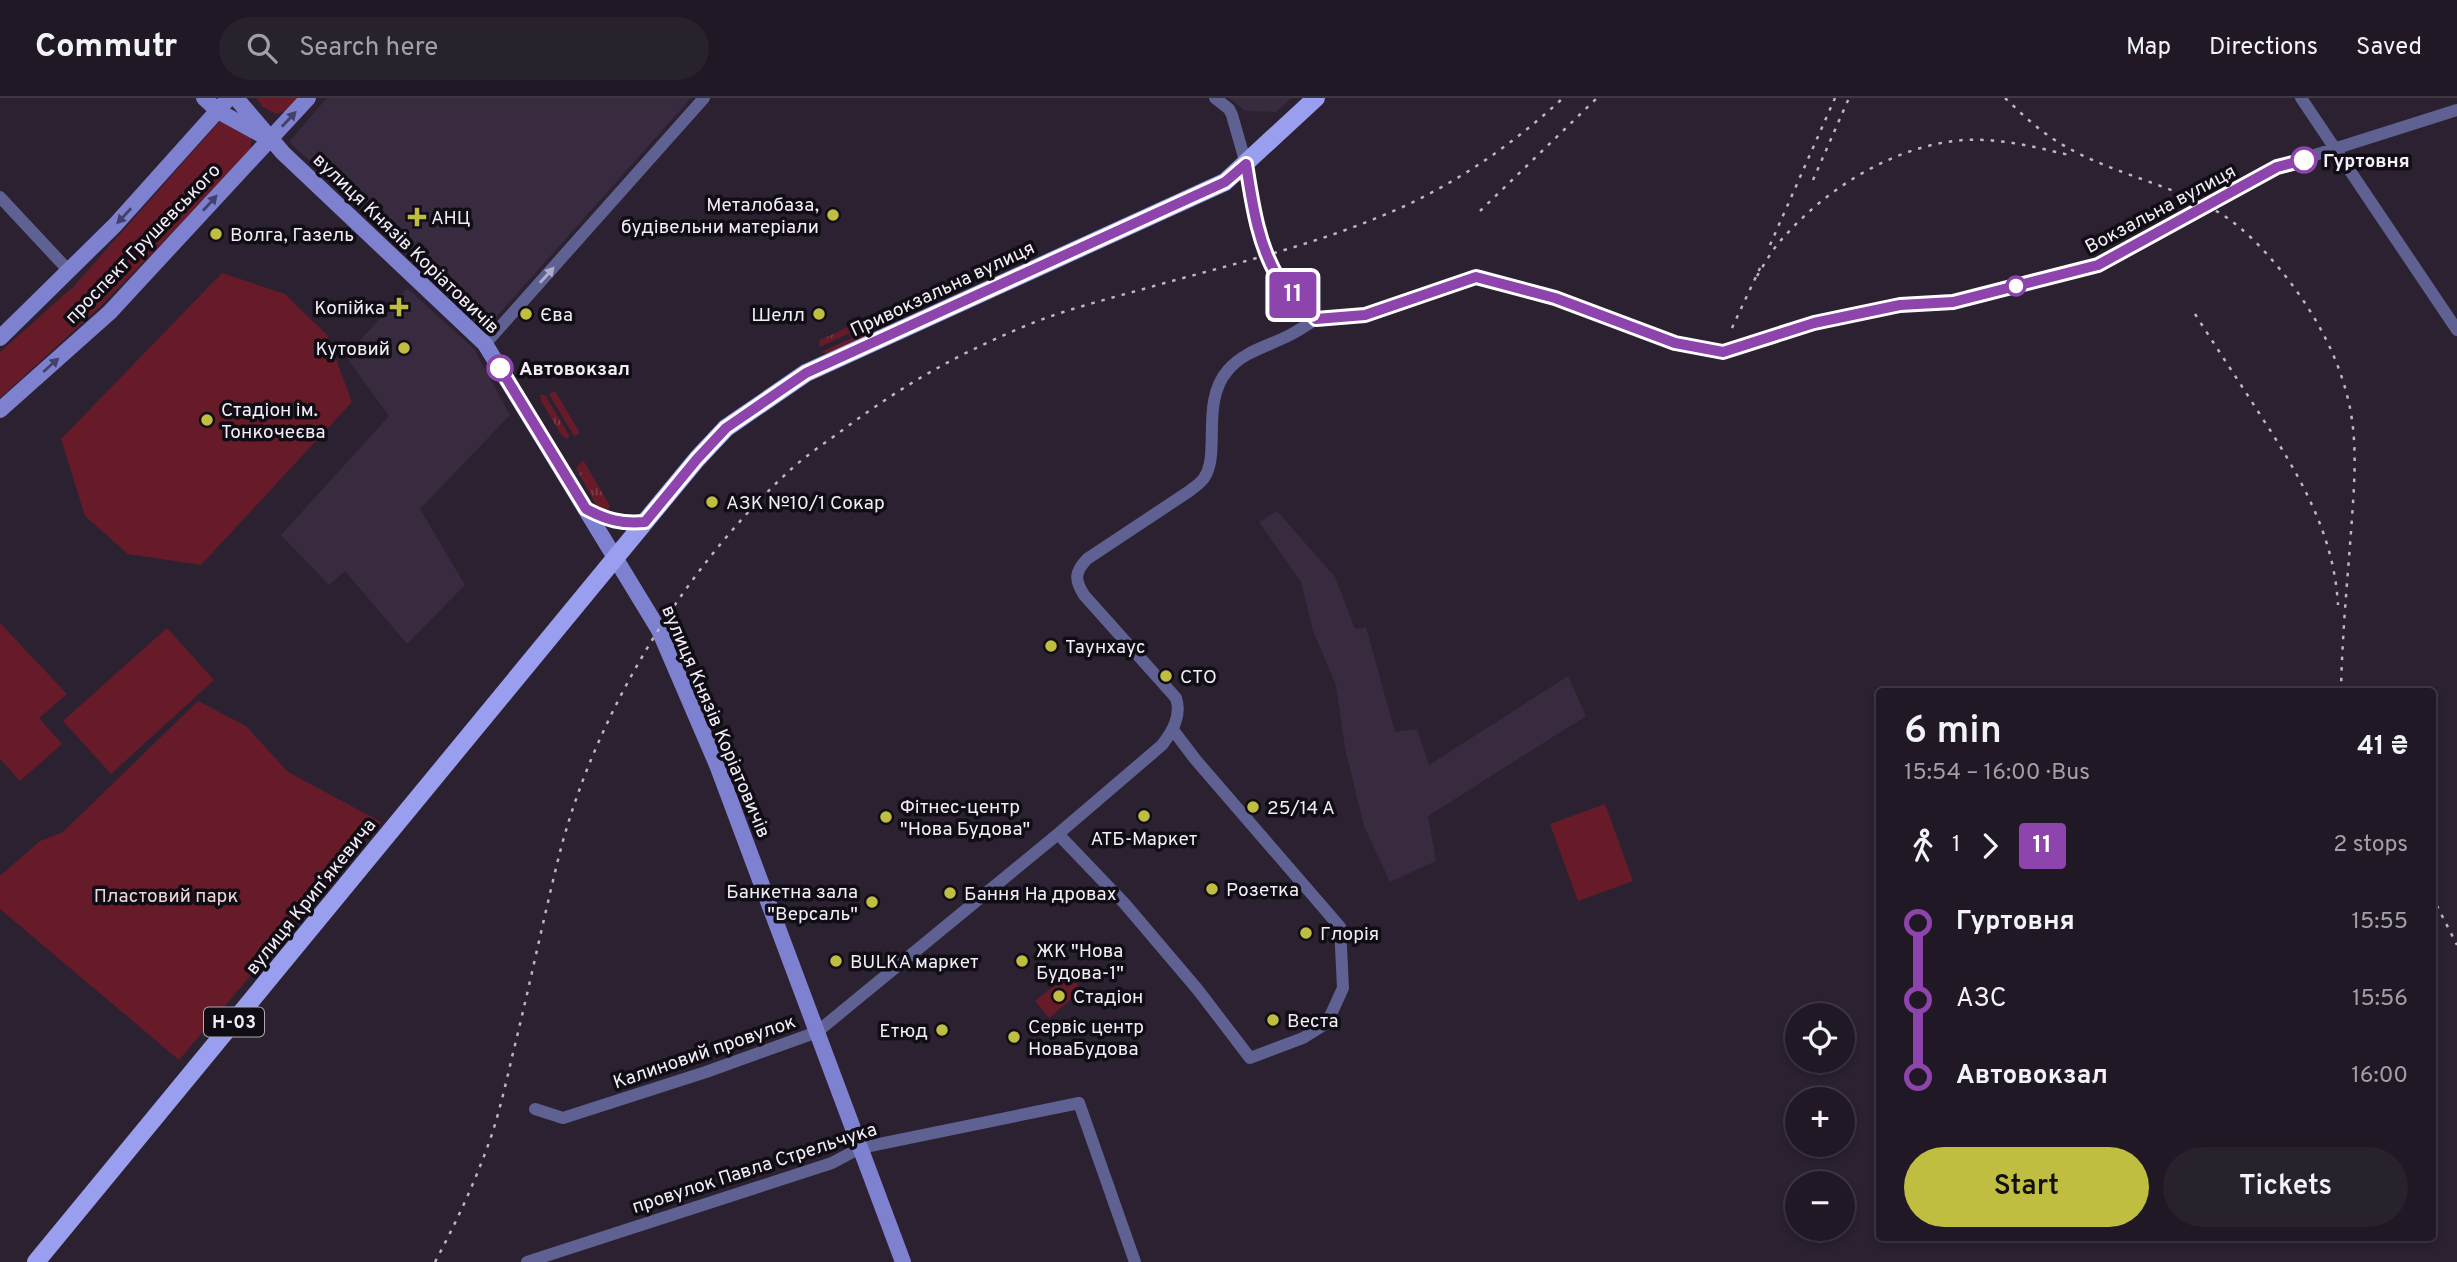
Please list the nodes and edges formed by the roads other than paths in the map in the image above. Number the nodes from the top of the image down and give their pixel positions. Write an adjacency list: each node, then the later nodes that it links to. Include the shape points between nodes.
1 (204, 98): 8 (main road, вулиця Князів Коріатовичів)
2 (236, 98): 10 (main road, вулиця Князів Коріатовичів)
3 (309, 98): 10 (main road, проспект Грушевського, one-way to 3)
4 (704, 98): 18 (street, one-way to 4)
5 (1215, 98): 12 (street, via 1232,115)
6 (1316, 98): 12 (main road, Привокзальна вулиця / Н-03)
7 (2301, 98): 11 (street)
8 (224, 104): 10 (main road, вулиця Князів Коріатовичів); 14 (main road, проспект Грушевського, one-way to 14)
9 (2457, 110): 11 (street, Вокзальна вулиця)
10 (269, 139): 18 (main road, вулиця Князів Коріатовичів); 19 (main road, проспект Грушевського, one-way to 10, via 110,312)
11 (2335, 151): 15 (street, Вокзальна вулиця, via 2277,167 2098,265 1953,302 1900,305 1814,323 1723,352 1675,343 1555,298 1476,277 1365,315); 16 (street)
12 (1246, 164): 15 (street, via 1258,226 1272,266); 20 (main road, Привокзальна вулиця / Н-03, via 1225,182 806,373 726,428)
13 (0, 197): 14 (street)
14 (69, 271): 17 (main road, проспект Грушевського)
15 (1316, 319): 21 (street, via 1228,370 1215,397 1210,467 1203,480 1087,559 1077,571 1076,583 1084,595 1175,698 1178,707)
16 (2457, 330)
17 (0, 338)
18 (485, 344): 20 (main road, вулиця Князів Коріатовичів)
19 (0, 410)
20 (615, 557): 23 (main road, вулиця Князів Коріатовичів, via 659,630 717,765); 26 (main road, вулиця Крипʼякевича / Н-03)
21 (1173, 730): 22 (street, Калиновий провулок); 22 (street, via 1340,927 1343,988 1327,1023 1303,1038 1250,1058 1198,989)
22 (1058, 834): 23 (street, Калиновий провулок)
23 (817, 1032): 24 (street, Калиновий провулок, via 563,1118); 25 (main road, вулиця Князів Коріатовичів)
24 (535, 1109)
25 (860, 1148): 27 (street, провулок Павла Стрельчука, via 832,1163); 28 (main road, вулиця Князів Коріатовичів); 29 (street, провулок Павла Стрельчука, via 1079,1103)
26 (36, 1262)
27 (527, 1262)
28 (903, 1262)
29 (1135, 1262)

